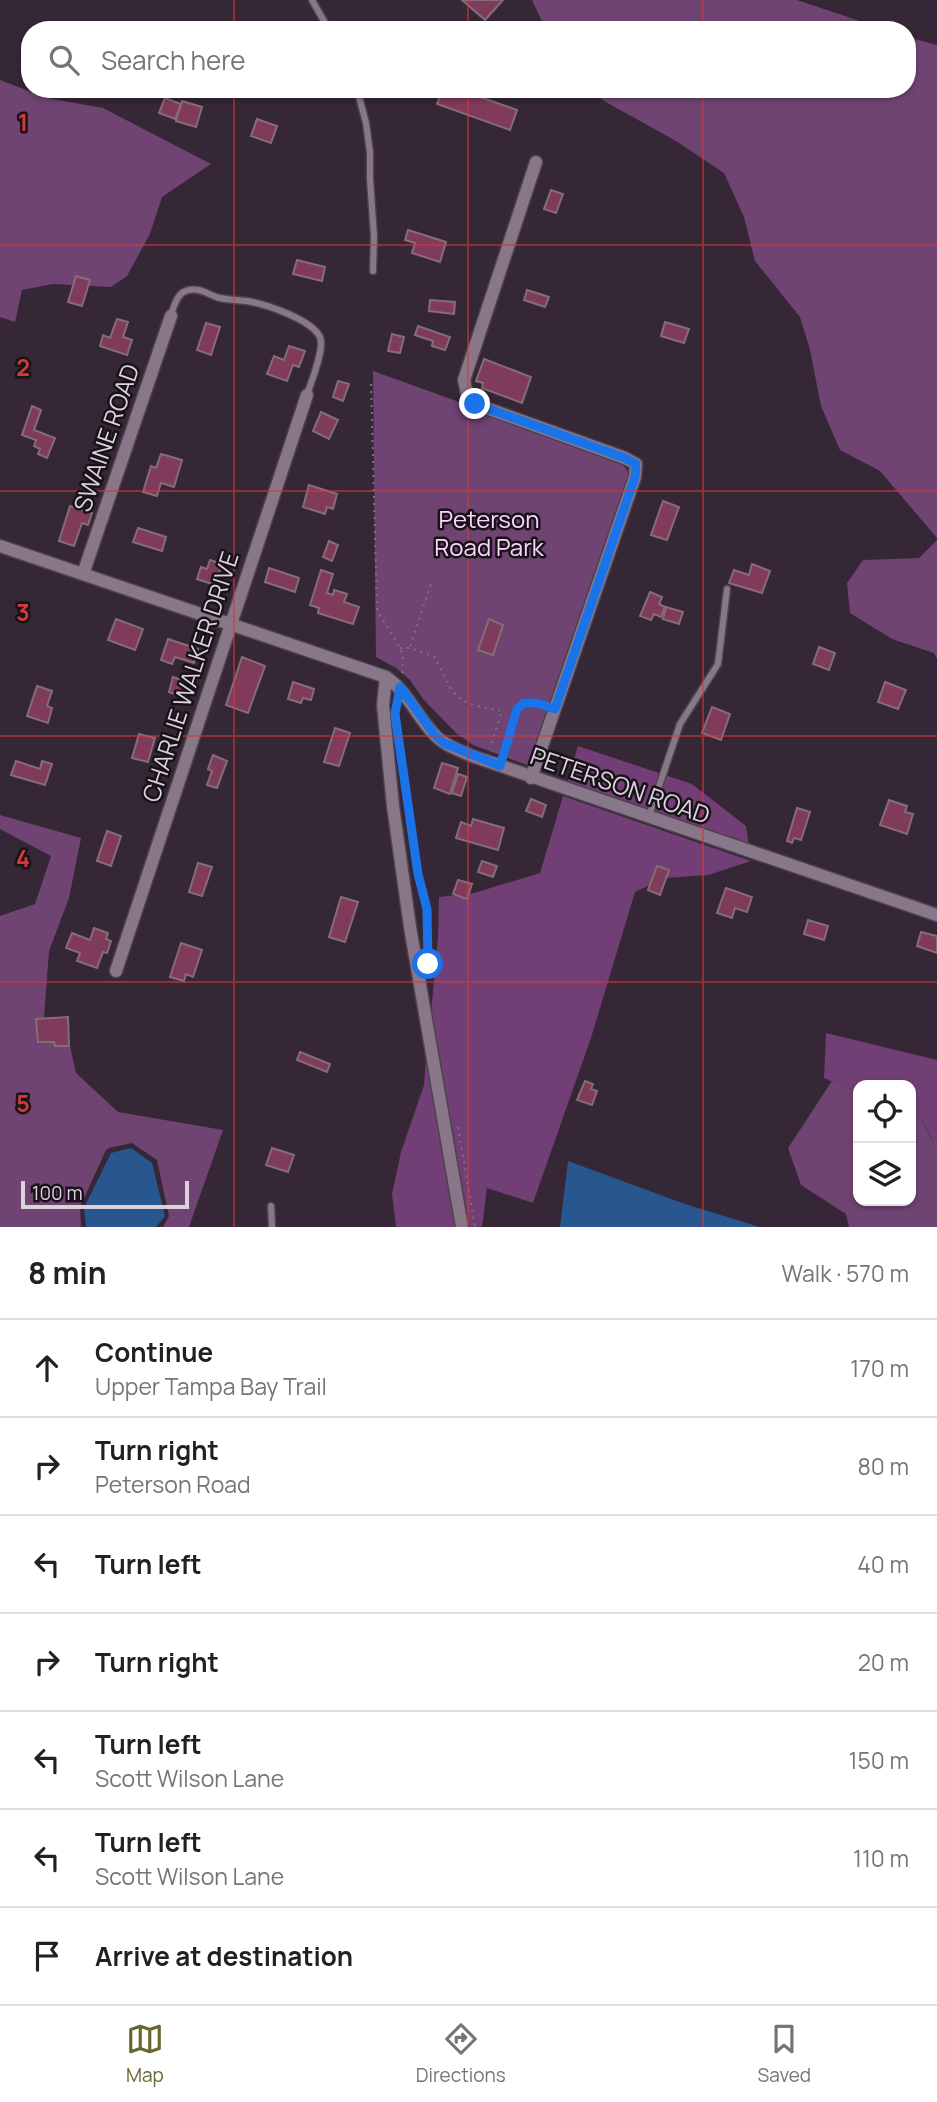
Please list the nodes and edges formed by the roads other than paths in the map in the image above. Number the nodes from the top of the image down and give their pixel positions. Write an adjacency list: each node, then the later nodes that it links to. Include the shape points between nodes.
1 (312, 0): 2 (lane)
2 (324, 21)
3 (359, 98): 5 (lane, via 370,153)
4 (536, 162): 13 (street, via 464,380 467,394 475,404 636,464)
5 (373, 271)
6 (171, 316): 7 (lane, via 179,295 198,290 217,298 269,306 295,318 320,337); 9 (street, SWAINE ROAD)
7 (307, 395): 11 (street, CHARLIE WALKER DRIVE)
8 (0, 546): 9 (street, PETERSON ROAD)
9 (83, 574): 11 (street, PETERSON ROAD)
10 (727, 589): 16 (lane, via 718,664 680,724)
11 (231, 624): 12 (street, PETERSON ROAD); 18 (street, CHARLIE WALKER DRIVE)
12 (386, 677): 14 (street, PETERSON ROAD, via 400,687 444,743); 21 (street, via 383,705 393,806)
13 (555, 709): 14 (lane, via 537,703 524,703 517,709); 15 (street)
14 (500, 766): 15 (street, PETERSON ROAD)
15 (531, 778): 16 (street, PETERSON ROAD)
16 (649, 818): 17 (street, PETERSON ROAD)
17 (937, 915)
18 (116, 971)
19 (271, 1206): 20 (lane)
20 (272, 1227)
21 (462, 1227)

